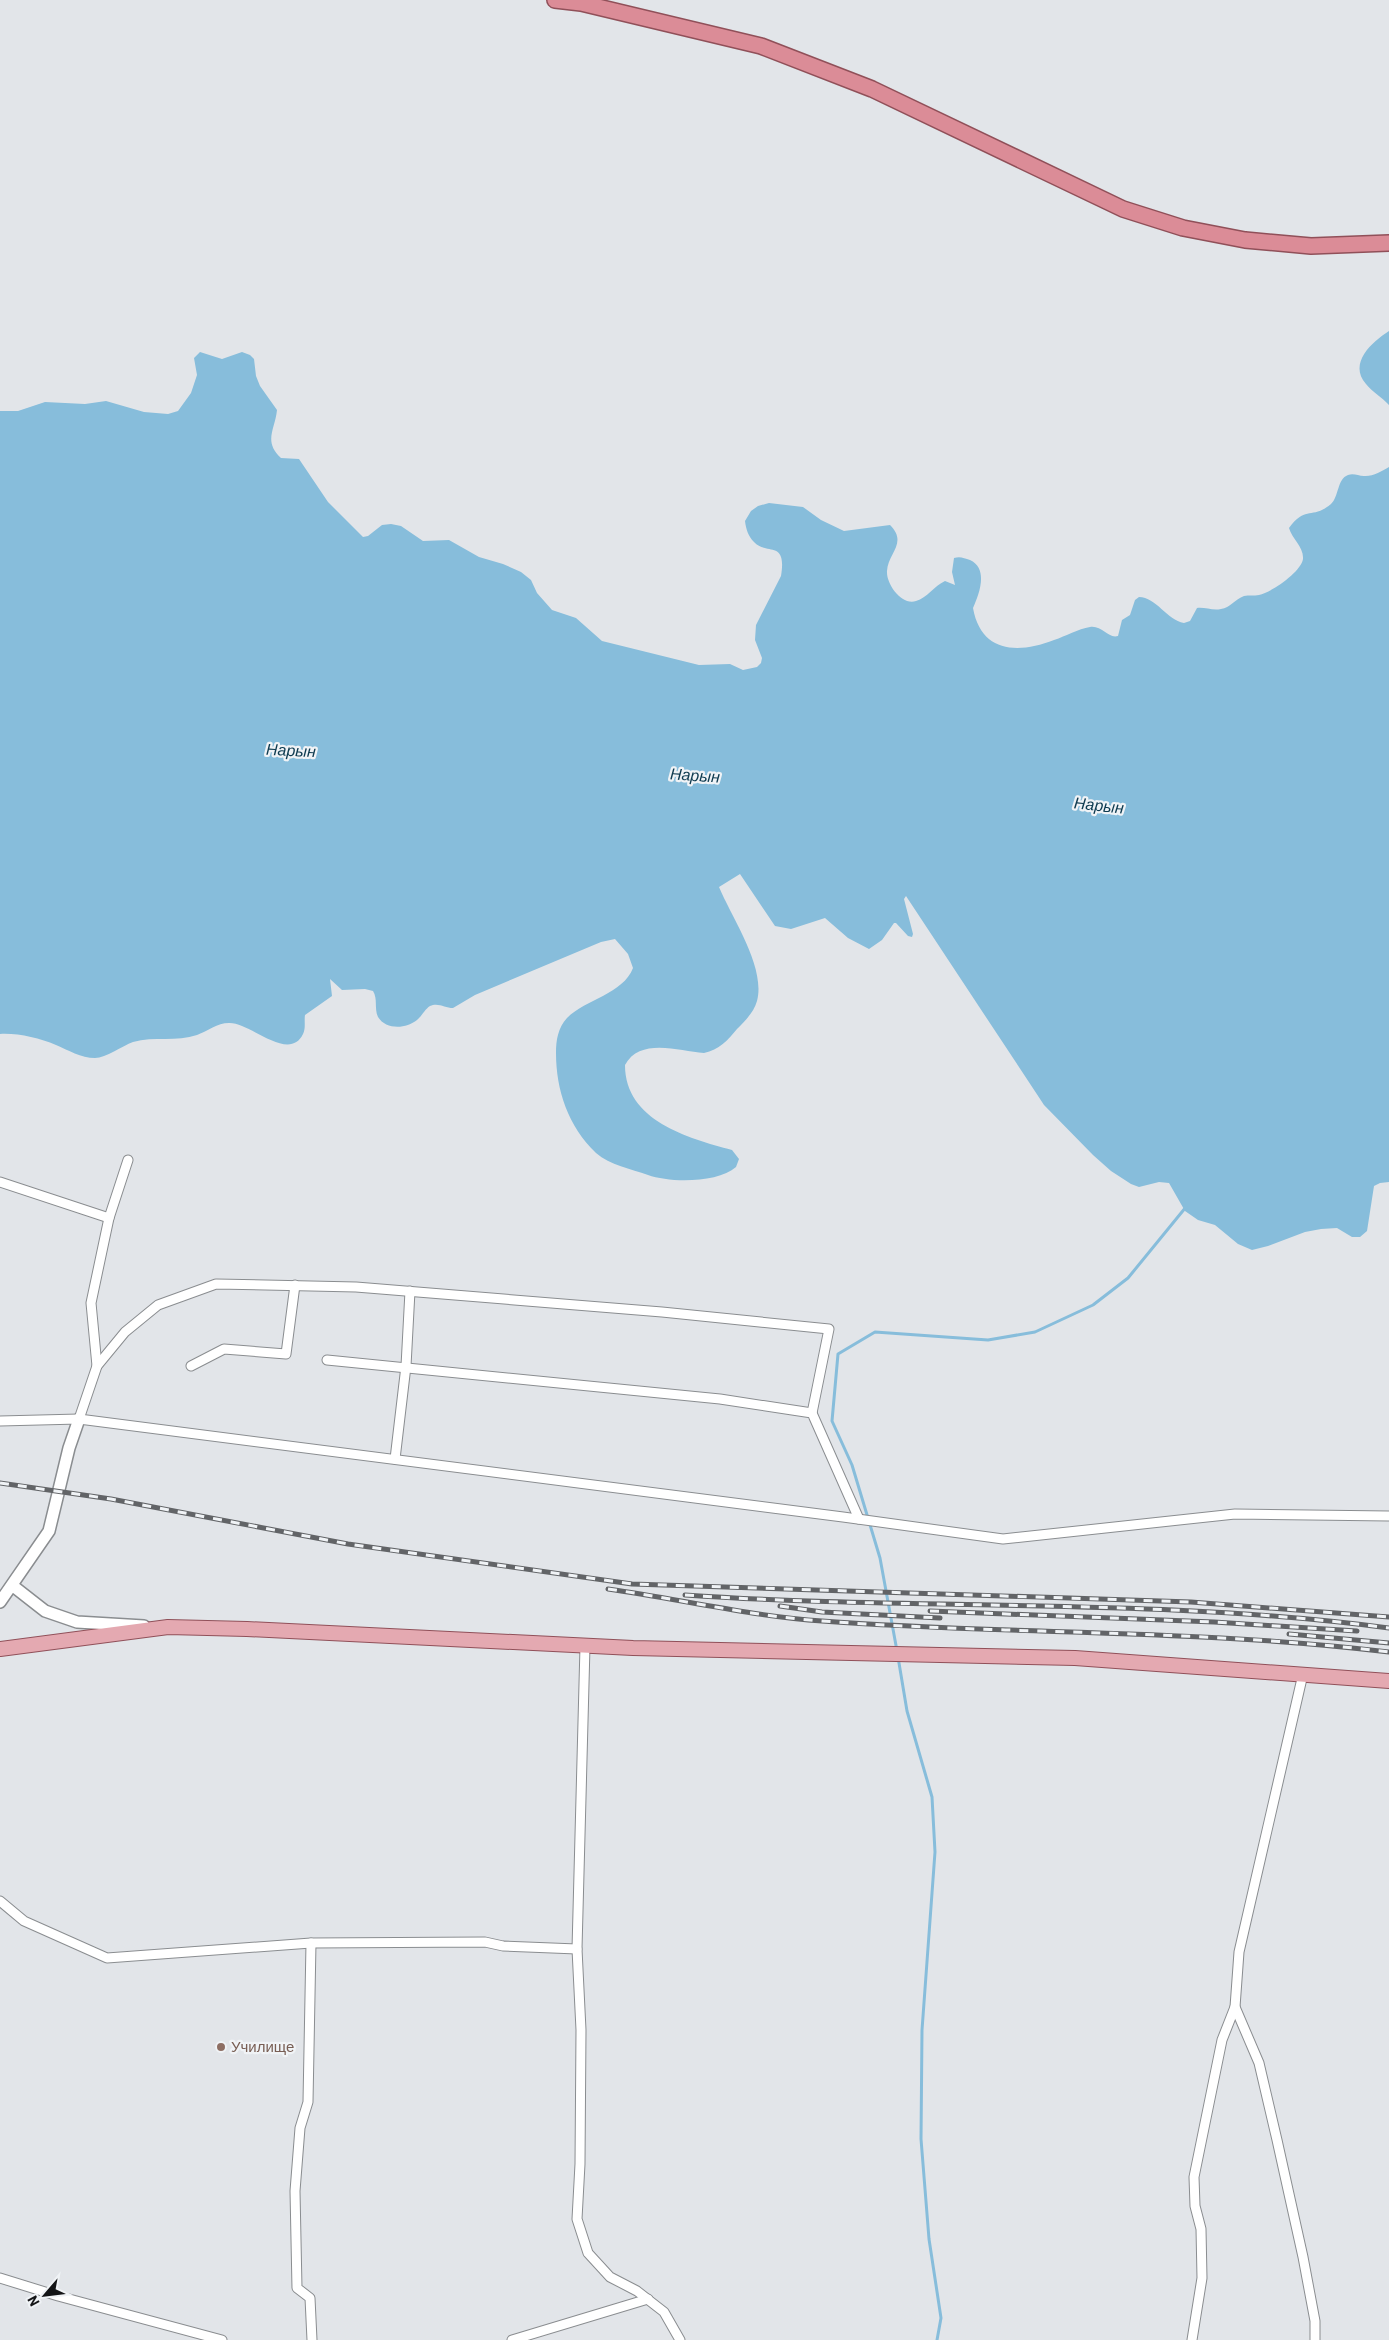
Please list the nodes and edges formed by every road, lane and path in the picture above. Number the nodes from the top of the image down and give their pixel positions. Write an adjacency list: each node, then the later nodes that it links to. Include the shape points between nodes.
1 (555, 0): 2 (highway, via 581,3 761,46 872,89 1123,209 1183,228 1245,240 1312,246)
2 (1389, 243)
3 (128, 1160): 5 (street)
4 (0, 1182): 5 (street)
5 (109, 1218): 9 (street, via 91,1303)
6 (295, 1285): 7 (street); 9 (street, via 216,1284 158,1305 125,1332); 10 (street, via 286,1354 224,1350)
7 (410, 1291): 11 (street); 12 (street, via 829,1329)
8 (327, 1360): 11 (street)
9 (97, 1366): 13 (street)
10 (191, 1366)
11 (406, 1366): 12 (street, via 720,1399); 15 (street)
12 (812, 1412): 17 (street)
13 (79, 1419): 14 (street); 15 (street); 18 (street, via 49,1531)
14 (0, 1422)
15 (395, 1459): 17 (street)
16 (1389, 1516): 17 (street, via 1235,1514 1003,1539)
17 (859, 1519)
18 (12, 1586): 19 (street); 20 (street, via 45,1611 77,1622)
19 (0, 1602)
20 (168, 1627): 21 (main road); 22 (main road)
21 (585, 1646): 23 (main road, via 1075,1658); 27 (street)
22 (0, 1649)
23 (1303, 1674): 24 (main road); 28 (street, via 1239,1952)
24 (1389, 1681)
25 (0, 1901): 26 (street, via 24,1921 107,1958)
26 (311, 1943): 27 (street, via 485,1942 503,1946); 32 (street, via 308,2102 300,2128 295,2191 297,2288 310,2298)
27 (577, 1949): 30 (street, via 581,2030 577,2219 588,2253 610,2276)
28 (1235, 2007): 35 (street, via 1222,2040 1194,2177 1195,2206 1201,2228 1202,2278); 36 (street, via 1259,2063 1316,2321)
29 (0, 2278): 31 (street)
30 (648, 2299): 33 (street); 34 (street, via 664,2312)
31 (222, 2340)
32 (312, 2340)
33 (512, 2340)
34 (680, 2340)
35 (1192, 2340)
36 (1315, 2340)

